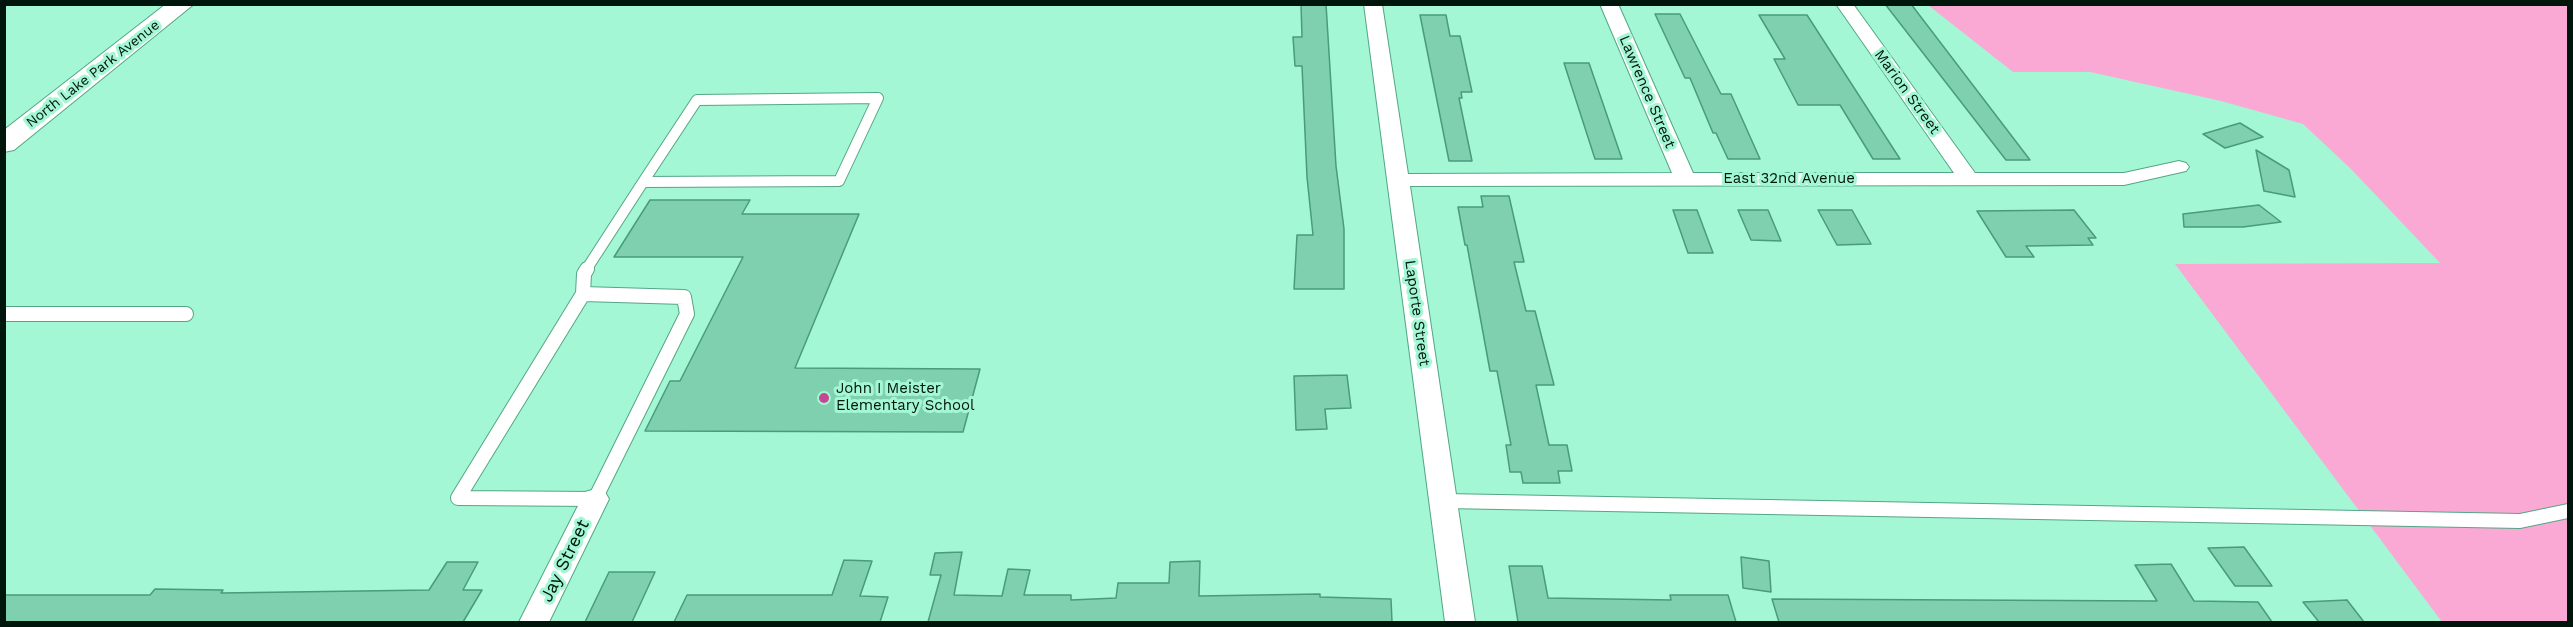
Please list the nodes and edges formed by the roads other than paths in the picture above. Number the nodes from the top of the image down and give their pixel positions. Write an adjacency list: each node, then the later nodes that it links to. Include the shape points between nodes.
1 (182, 4): 5 (street, North Lake Park Avenue)
2 (1373, 4): 9 (street, Laporte Street)
3 (1610, 4): 7 (street, Lawrence Street)
4 (1844, 4): 8 (street, Marion Street)
5 (4, 144)
6 (2179, 166): 8 (street, East 32nd Avenue, via 2124,179)
7 (1685, 179): 8 (street, East 32nd Avenue); 9 (street, East 32nd Avenue)
8 (1969, 179)
9 (1397, 180): 15 (street, Laporte Street)
10 (644, 182): 10 (lane, via 839,181 878,98 697,100); 11 (lane, via 584,274)
11 (583, 294): 14 (lane, via 684,297 687,314); 14 (lane, via 458,498)
12 (4, 314): 13 (lane)
13 (186, 314)
14 (595, 499): 17 (street, Jay Street)
15 (1445, 501): 16 (lane, via 2520,520); 18 (street, Laporte Street)
16 (2568, 511)
17 (534, 622)
18 (1460, 622)

